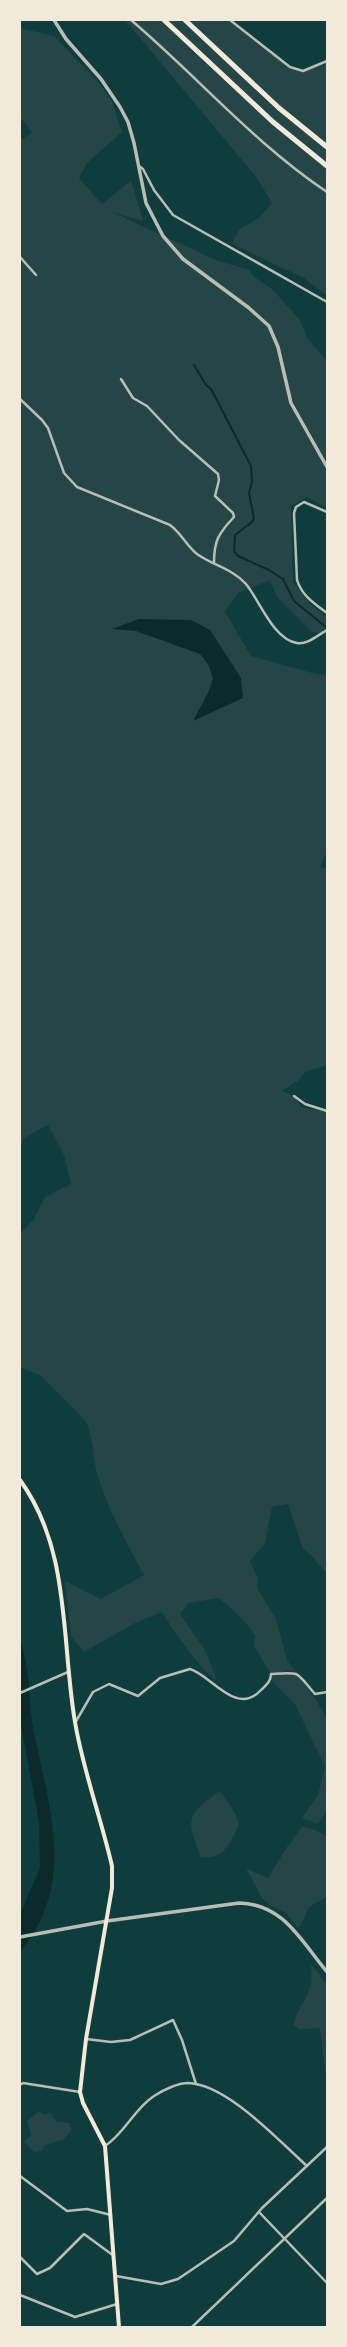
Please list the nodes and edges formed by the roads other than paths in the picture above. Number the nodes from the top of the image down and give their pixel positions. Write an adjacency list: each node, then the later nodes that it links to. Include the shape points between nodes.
1 (54, 20): 8 (street, via 120,107 134,143)
2 (131, 20): 10 (street, via 256,135)
3 (164, 20): 9 (highway, via 273,122)
4 (185, 20): 7 (highway, via 279,108)
5 (230, 20): 6 (street, via 290,67 304,71)
6 (327, 61)
7 (327, 147)
8 (137, 165): 13 (street, via 143,169 154,190 173,215); 16 (street, via 146,203 163,236 183,259 269,326 278,347 291,403)
9 (327, 166)
10 (327, 192)
11 (20, 257): 12 (street)
12 (36, 275)
13 (327, 302)
14 (121, 379): 18 (street, via 133,398 146,406 179,440 218,474 215,496 234,517 222,530 214,545)
15 (20, 399): 18 (street, via 48,428 64,472 77,487 170,525 180,532 195,552)
16 (327, 467)
17 (327, 512): 19 (street, via 304,502 296,507 294,513 299,587)
18 (214, 564): 20 (street, via 234,574 246,584 279,634 288,640 298,644 306,642)
19 (327, 613)
20 (327, 630)
21 (294, 1096): 22 (street, via 305,1104)
22 (327, 1111)
23 (20, 1480): 24 (main road, via 41,1517 53,1547 59,1576)
24 (68, 1672): 26 (street); 27 (main road)
25 (327, 1692): 27 (street, via 315,1694 300,1676 293,1672 271,1674 271,1679 257,1694 242,1699 233,1698 207,1677 190,1669 160,1678 138,1696 109,1684 93,1692)
26 (20, 1693)
27 (75, 1723): 28 (main road, via 112,1866)
28 (107, 1921): 29 (street); 30 (street, via 253,1903 268,1908 282,1917); 31 (main road)
29 (20, 1937)
30 (327, 1972)
31 (86, 2039): 33 (street, via 111,2042 130,2040 173,2020); 34 (main road)
32 (20, 2085): 34 (street, via 24,2083)
33 (196, 2085): 35 (street, via 177,2085 154,2096 115,2139); 37 (street, via 218,2093 250,2113)
34 (80, 2092): 35 (main road)
35 (105, 2146): 41 (main road)
36 (327, 2147): 37 (street)
37 (307, 2166): 40 (street)
38 (20, 2176): 41 (street, via 67,2211 87,2209)
39 (327, 2198): 42 (street)
40 (259, 2212): 42 (street); 45 (street, via 234,2240 178,2279 161,2284)
41 (111, 2216): 44 (main road)
42 (284, 2239): 46 (street); 50 (street)
43 (20, 2257): 44 (street, via 37,2274 50,2268 84,2234)
44 (114, 2257): 45 (main road)
45 (116, 2276): 48 (main road)
46 (327, 2283)
47 (20, 2295): 48 (street, via 75,2317)
48 (117, 2304): 49 (main road)
49 (119, 2327)
50 (192, 2327)

